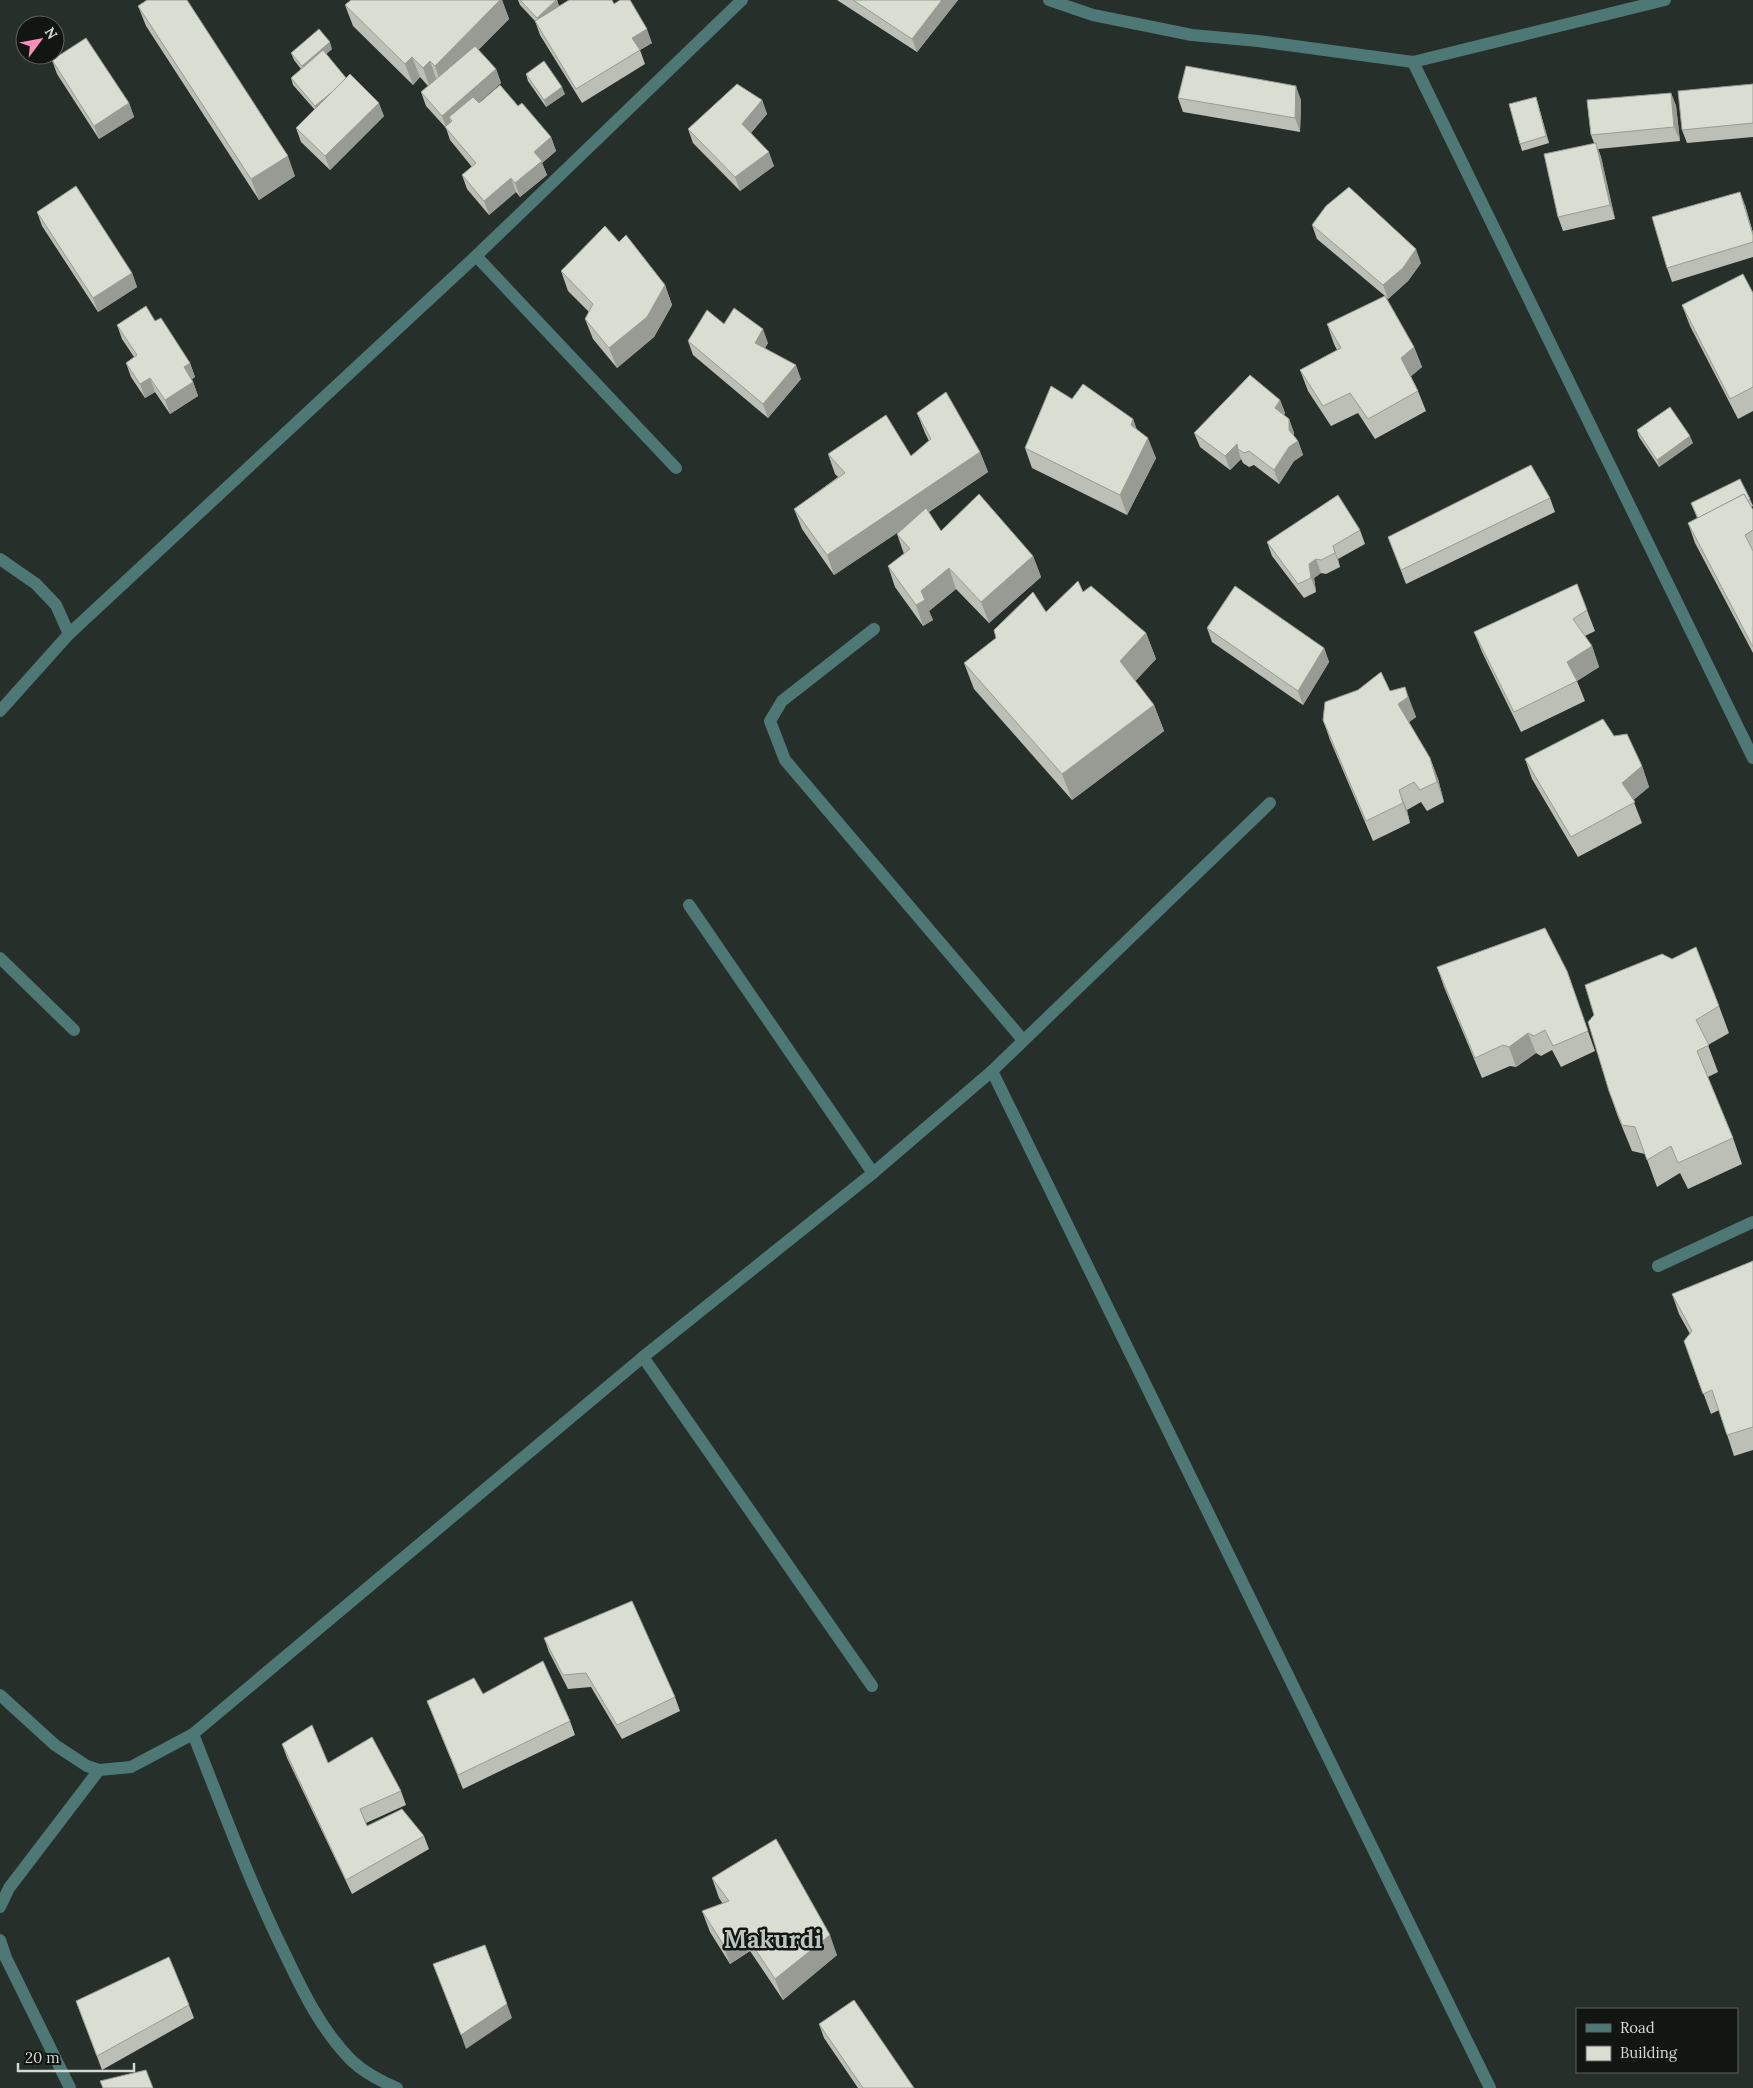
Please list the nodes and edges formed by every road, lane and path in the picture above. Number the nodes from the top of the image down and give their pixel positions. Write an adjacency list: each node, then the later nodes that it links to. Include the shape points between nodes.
1 (742, 0): 5 (street)
2 (1049, 0): 4 (street, via 1093,15 1192,35)
3 (1665, 0): 4 (street)
4 (1413, 62): 11 (street)
5 (476, 256): 6 (street); 9 (street)
6 (676, 468)
7 (0, 559): 9 (street, via 36,584 56,605)
8 (874, 629): 16 (street, via 782,701 770,721 785,760)
9 (69, 634): 10 (street)
10 (0, 711)
11 (1753, 758)
12 (1270, 803): 16 (street)
13 (689, 905): 18 (street)
14 (0, 958): 15 (street)
15 (74, 1030)
16 (1023, 1040): 17 (street)
17 (992, 1071): 18 (street); 30 (street)
18 (873, 1173): 21 (street)
19 (1753, 1222): 20 (street)
20 (1658, 1266)
21 (643, 1357): 22 (street); 24 (street)
22 (872, 1686)
23 (0, 1695): 25 (street, via 55,1745 86,1766)
24 (193, 1734): 25 (street, via 131,1767); 29 (street, via 250,1877 306,1998 352,2061 373,2078)
25 (99, 1770): 26 (street, via 9,1888)
26 (0, 1907)
27 (0, 1940): 28 (street)
28 (70, 2088)
29 (397, 2088)
30 (1490, 2088)

